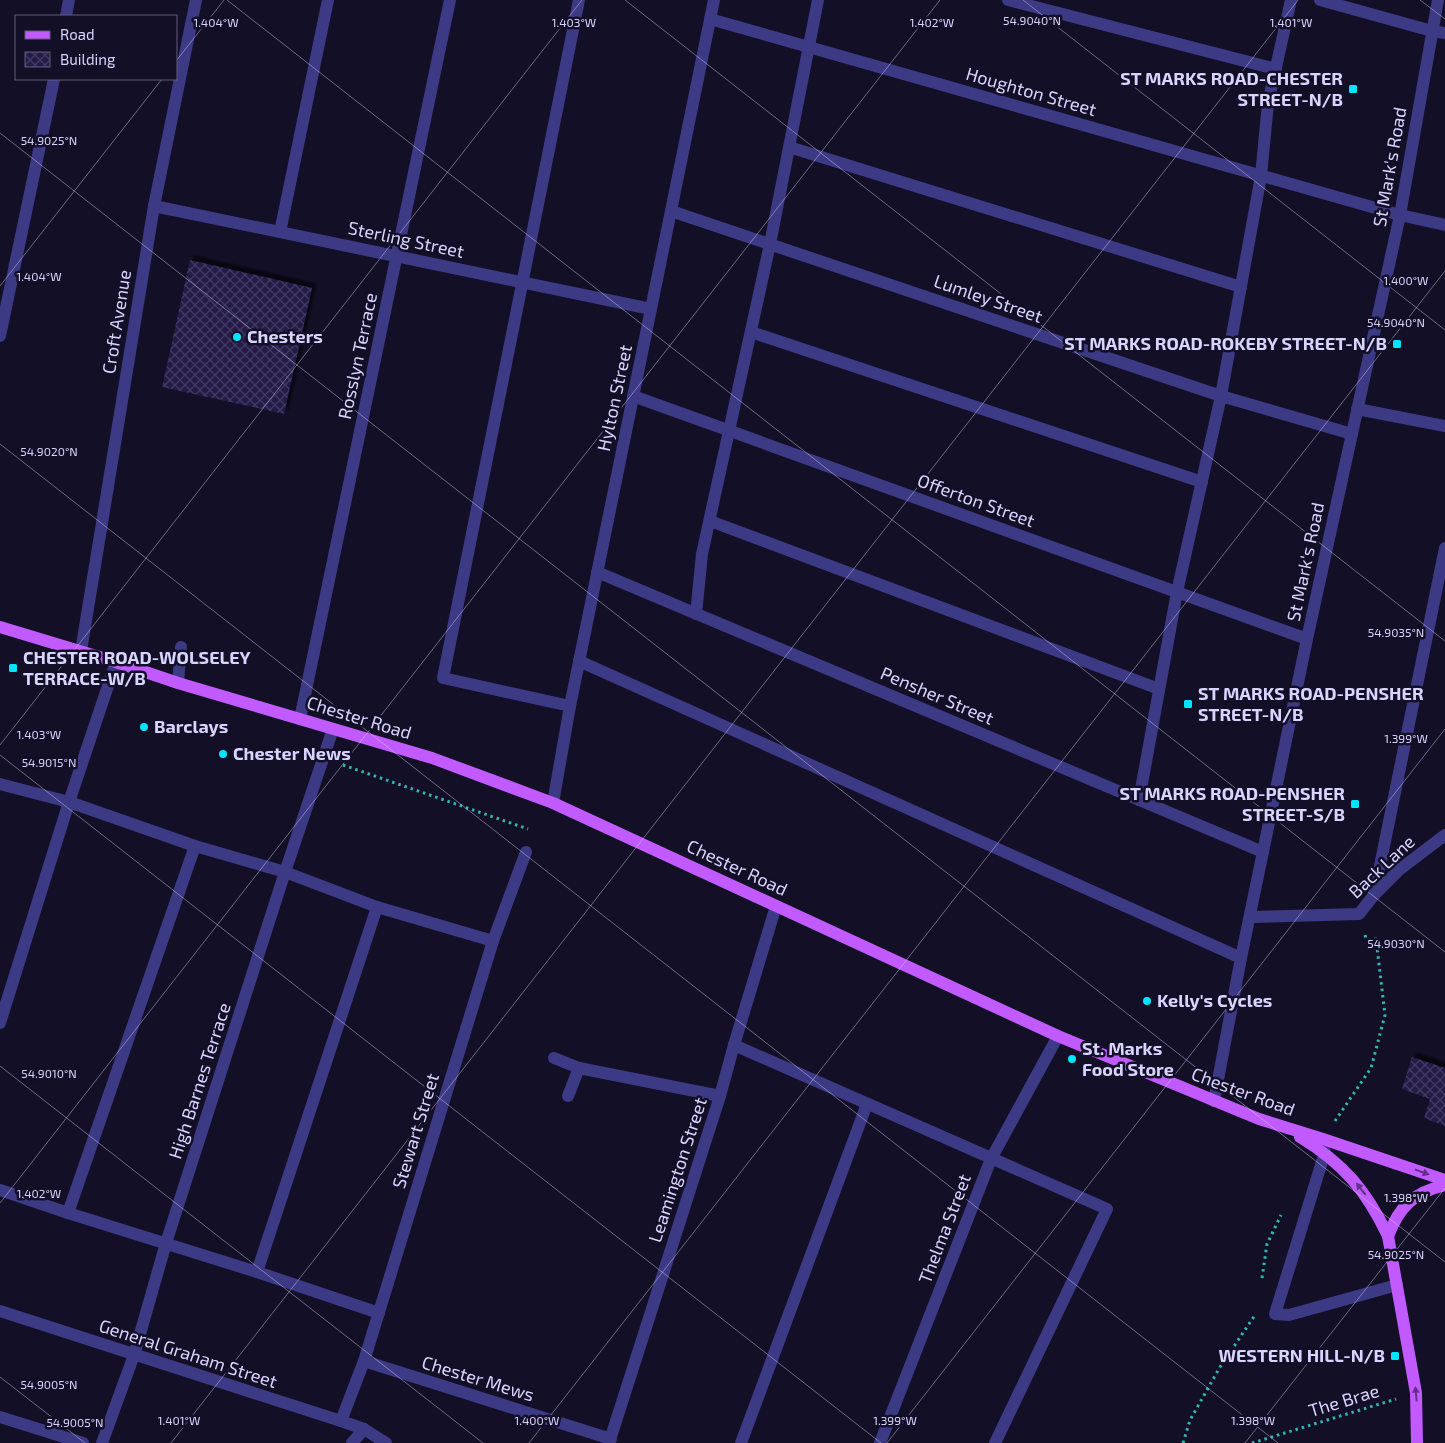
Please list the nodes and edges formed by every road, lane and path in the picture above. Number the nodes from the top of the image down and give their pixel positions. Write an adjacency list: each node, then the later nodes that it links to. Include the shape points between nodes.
1 (70, 0): 12 (street)
2 (196, 0): 21 (street, Croft Avenue)
3 (328, 0): 25 (street)
4 (450, 0): 27 (street, Rosslyn Terrace)
5 (579, 0): 28 (street)
6 (714, 0): 13 (street, Hylton Street)
7 (818, 0): 16 (street)
8 (1008, 0): 17 (street)
9 (1291, 0): 17 (street)
10 (1320, 0): 14 (street)
11 (1438, 0): 14 (street, St Mark's Road)
12 (66, 15)
13 (710, 19): 16 (street, Houghton Street); 22 (street, Hylton Street)
14 (1432, 31): 15 (street); 23 (street, St Mark's Road)
15 (1445, 33)
16 (809, 47): 19 (street); 20 (street, Houghton Street)
17 (1276, 69): 20 (street, via 1268,103)
18 (54, 80): 32 (street)
19 (789, 147): 26 (street); 29 (street)
20 (1261, 176): 23 (street, Houghton Street); 29 (street)
21 (154, 206): 25 (street, Sterling Street); 48 (street, Croft Avenue)
22 (671, 211): 26 (street, Lumley Street); 30 (street, Hylton Street)
23 (1400, 215): 24 (street, Houghton Street); 35 (street, St Mark's Road)
24 (1445, 225)
25 (280, 232): 27 (street, Sterling Street)
26 (770, 244): 31 (street); 34 (street, Lumley Street)
27 (396, 256): 28 (street, Sterling Street); 54 (street, Rosslyn Terrace)
28 (522, 282): 30 (street, Sterling Street); 53 (street, via 443,678)
29 (1241, 287): 34 (street)
30 (651, 309): 33 (street, Hylton Street)
31 (751, 332): 37 (street); 39 (street)
32 (0, 336)
33 (633, 396): 37 (street, Offerton Street); 42 (street, Hylton Street)
34 (1221, 396): 38 (street, Lumley Street); 39 (street)
35 (1357, 409): 36 (street); 38 (street, St Mark's Road)
36 (1445, 426)
37 (729, 430): 40 (street); 43 (street, Offerton Street)
38 (1352, 434): 46 (street, St Mark's Road)
39 (1202, 482): 43 (street)
40 (710, 521): 44 (street, via 702,554); 52 (street)
41 (1445, 548): 66 (street)
42 (597, 572): 44 (street, Pensher Street); 50 (street, Hylton Street)
43 (1177, 592): 46 (street, Offerton Street); 52 (street)
44 (696, 614): 58 (street, Pensher Street)
45 (0, 627): 48 (main road, Chester Road)
46 (1307, 639): 64 (street, St Mark's Road)
47 (181, 646): 51 (street)
48 (81, 651): 49 (main road, Chester Road)
49 (116, 662): 51 (main road, Chester Road); 59 (street)
50 (579, 662): 53 (street, Hylton Street); 71 (street)
51 (178, 683): 54 (main road, Chester Road)
52 (1159, 689): 58 (street)
53 (570, 706): 60 (street, Hylton Street)
54 (300, 719): 55 (main road, Chester Road)
55 (332, 730): 56 (street, High Barnes Terrace); 60 (main road, Chester Road, via 432,758)
56 (323, 758): 63 (path, via 536,832); 65 (street, High Barnes Terrace)
57 (0, 784): 59 (street)
58 (1139, 800): 64 (street, Pensher Street)
59 (69, 802): 62 (street); 72 (street)
60 (553, 803): 68 (main road, Chester Road)
61 (1445, 835): 66 (street, Back Lane, via 1399,870)
62 (195, 846): 65 (street); 87 (street)
63 (526, 852): 70 (street, Stewart Street)
64 (1263, 852): 69 (street, St Mark's Road)
65 (285, 872): 67 (street); 89 (street, High Barnes Terrace)
66 (1374, 895): 69 (street, Back Lane, via 1359,914)
67 (377, 906): 70 (street); 90 (street)
68 (776, 906): 73 (main road, Chester Road); 74 (street, Leamington Street)
69 (1250, 917): 71 (street, St Mark's Road)
70 (493, 941): 93 (street, Stewart Street)
71 (1241, 958): 79 (street, St Mark's Road)
72 (0, 1023)
73 (1058, 1036): 79 (main road, Chester Road); 83 (street, Thelma Street)
74 (734, 1045): 78 (street, Leamington Street); 80 (street)
75 (554, 1058): 76 (street)
76 (579, 1068): 77 (street); 78 (street)
77 (568, 1096)
78 (720, 1096): 100 (street, Leamington Street)
79 (1214, 1101): 81 (main road, Chester Road)
80 (867, 1104): 83 (street); 105 (street)
81 (1259, 1120): 82 (main road, via 1280,1126); 84 (main road, Chester Road, one-way to 84)
82 (1325, 1152): 88 (main road, one-way to 82, via 1362,1190); 91 (street, via 1275,1314 1289,1315)
83 (991, 1159): 106 (street, Thelma Street); 107 (street, via 1106,1209)
84 (1445, 1180)
85 (1445, 1185): 88 (main road, via 1418,1195 1405,1206 1394,1220)
86 (0, 1190): 87 (street)
87 (68, 1213): 89 (street)
88 (1388, 1236): 91 (main road)
89 (166, 1243): 90 (street); 94 (street, High Barnes Terrace)
90 (257, 1272): 93 (street)
91 (1397, 1285): 96 (main road)
92 (0, 1312): 94 (street, General Graham Street)
93 (379, 1313): 95 (street, Stewart Street)
94 (134, 1355): 98 (street, General Graham Street); 102 (street, High Barnes Terrace)
95 (364, 1361): 98 (street, Stewart Street); 100 (street, Chester Mews)
96 (1416, 1393): 108 (path, The Brae); 109 (main road, one-way to 96)
97 (0, 1417): 101 (street)
98 (341, 1421): 99 (street, General Graham Street)
99 (364, 1430): 103 (street); 104 (street, General Graham Street)
100 (610, 1441)
101 (83, 1443)
102 (102, 1443)
103 (352, 1443)
104 (386, 1443)
105 (740, 1443)
106 (880, 1443)
107 (995, 1443)
108 (1252, 1443)
109 (1418, 1443)

